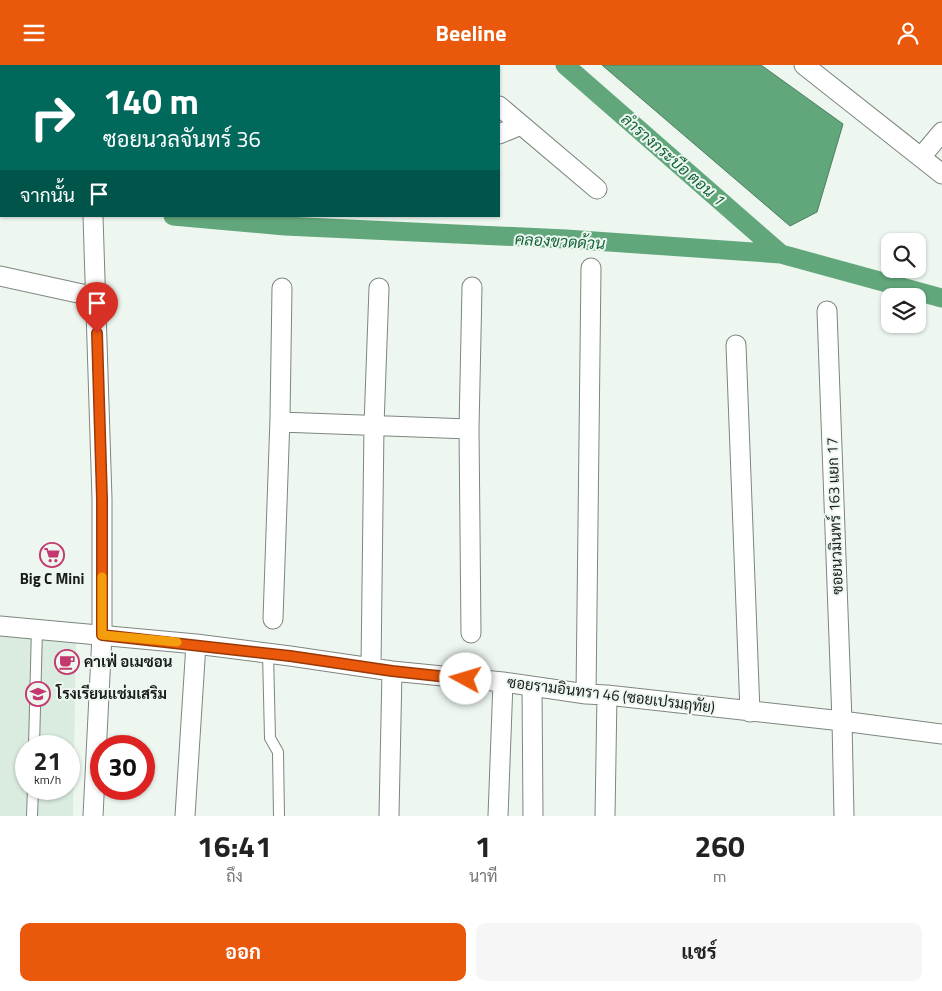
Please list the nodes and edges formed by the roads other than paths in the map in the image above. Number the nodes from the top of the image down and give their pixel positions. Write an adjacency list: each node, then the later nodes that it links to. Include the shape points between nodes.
1 (804, 65): 6 (street)
2 (500, 107): 3 (street)
3 (521, 125): 5 (street); 8 (street)
4 (942, 131): 6 (street)
5 (500, 134)
6 (921, 157): 7 (street)
7 (942, 174)
8 (597, 189)
9 (93, 217): 15 (street)
10 (592, 268): 32 (street)
11 (0, 276): 15 (street)
12 (472, 287): 20 (street)
13 (282, 288): 18 (street)
14 (379, 288): 19 (street)
15 (96, 297): 25 (street)
16 (827, 311): 35 (street, ซอยนวมินทร์ 163 แยก 17)
17 (736, 345): 34 (street)
18 (280, 422): 19 (street); 21 (street)
19 (374, 425): 20 (street); 28 (street)
20 (470, 429): 24 (street)
21 (273, 619)
22 (0, 625): 23 (street, ซอยรามอินทรา 46 (ซอยเปรมฤทัย))
23 (37, 628): 25 (street, ซอยรามอินทรา 46 (ซอยเปรมฤทัย)); 36 (lane)
24 (470, 633)
25 (102, 635): 26 (street, ซอยรามอินทรา 46 (ซอยเปรมฤทัย)); 40 (street)
26 (196, 644): 27 (street, ซอยรามอินทรา 46 (ซอยเปรมฤทัย)); 41 (street)
27 (268, 653): 28 (street, ซอยรามอินทรา 46 (ซอยเปรมฤทัย)); 42 (lane, via 270,738 278,752)
28 (371, 668): 29 (street, ซอยรามอินทรา 46 (ซอยเปรมฤทัย))
29 (392, 671): 30 (street, ซอยรามอินทรา 46 (ซอยเปรมฤทัย)); 43 (street)
30 (503, 682): 31 (street, ซอยรามอินทรา 46 (ซอยเปรมฤทัย)); 44 (street)
31 (532, 686): 32 (street, ซอยรามอินทรา 46 (ซอยเปรมฤทัย)); 45 (street)
32 (586, 694): 33 (street, ซอยรามอินทรา 46 (ซอยเปรมฤทัย))
33 (607, 695): 34 (street, ซอยรามอินทรา 46 (ซอยเปรมฤทัย)); 46 (street)
34 (750, 712): 35 (street, ซอยรามอินทรา 46 (ซอยเปรมฤทัย))
35 (842, 721): 37 (street, ซอยรามอินทรา 46 (ซอยเปรมฤทัย)); 47 (street, ซอยนวมินทร์ 163 แยก 17)
36 (34, 735)
37 (942, 735)
38 (33, 800): 39 (lane)
39 (32, 816)
40 (93, 816)
41 (185, 816)
42 (279, 816)
43 (389, 816)
44 (498, 816)
45 (533, 816)
46 (605, 816)
47 (844, 816)

